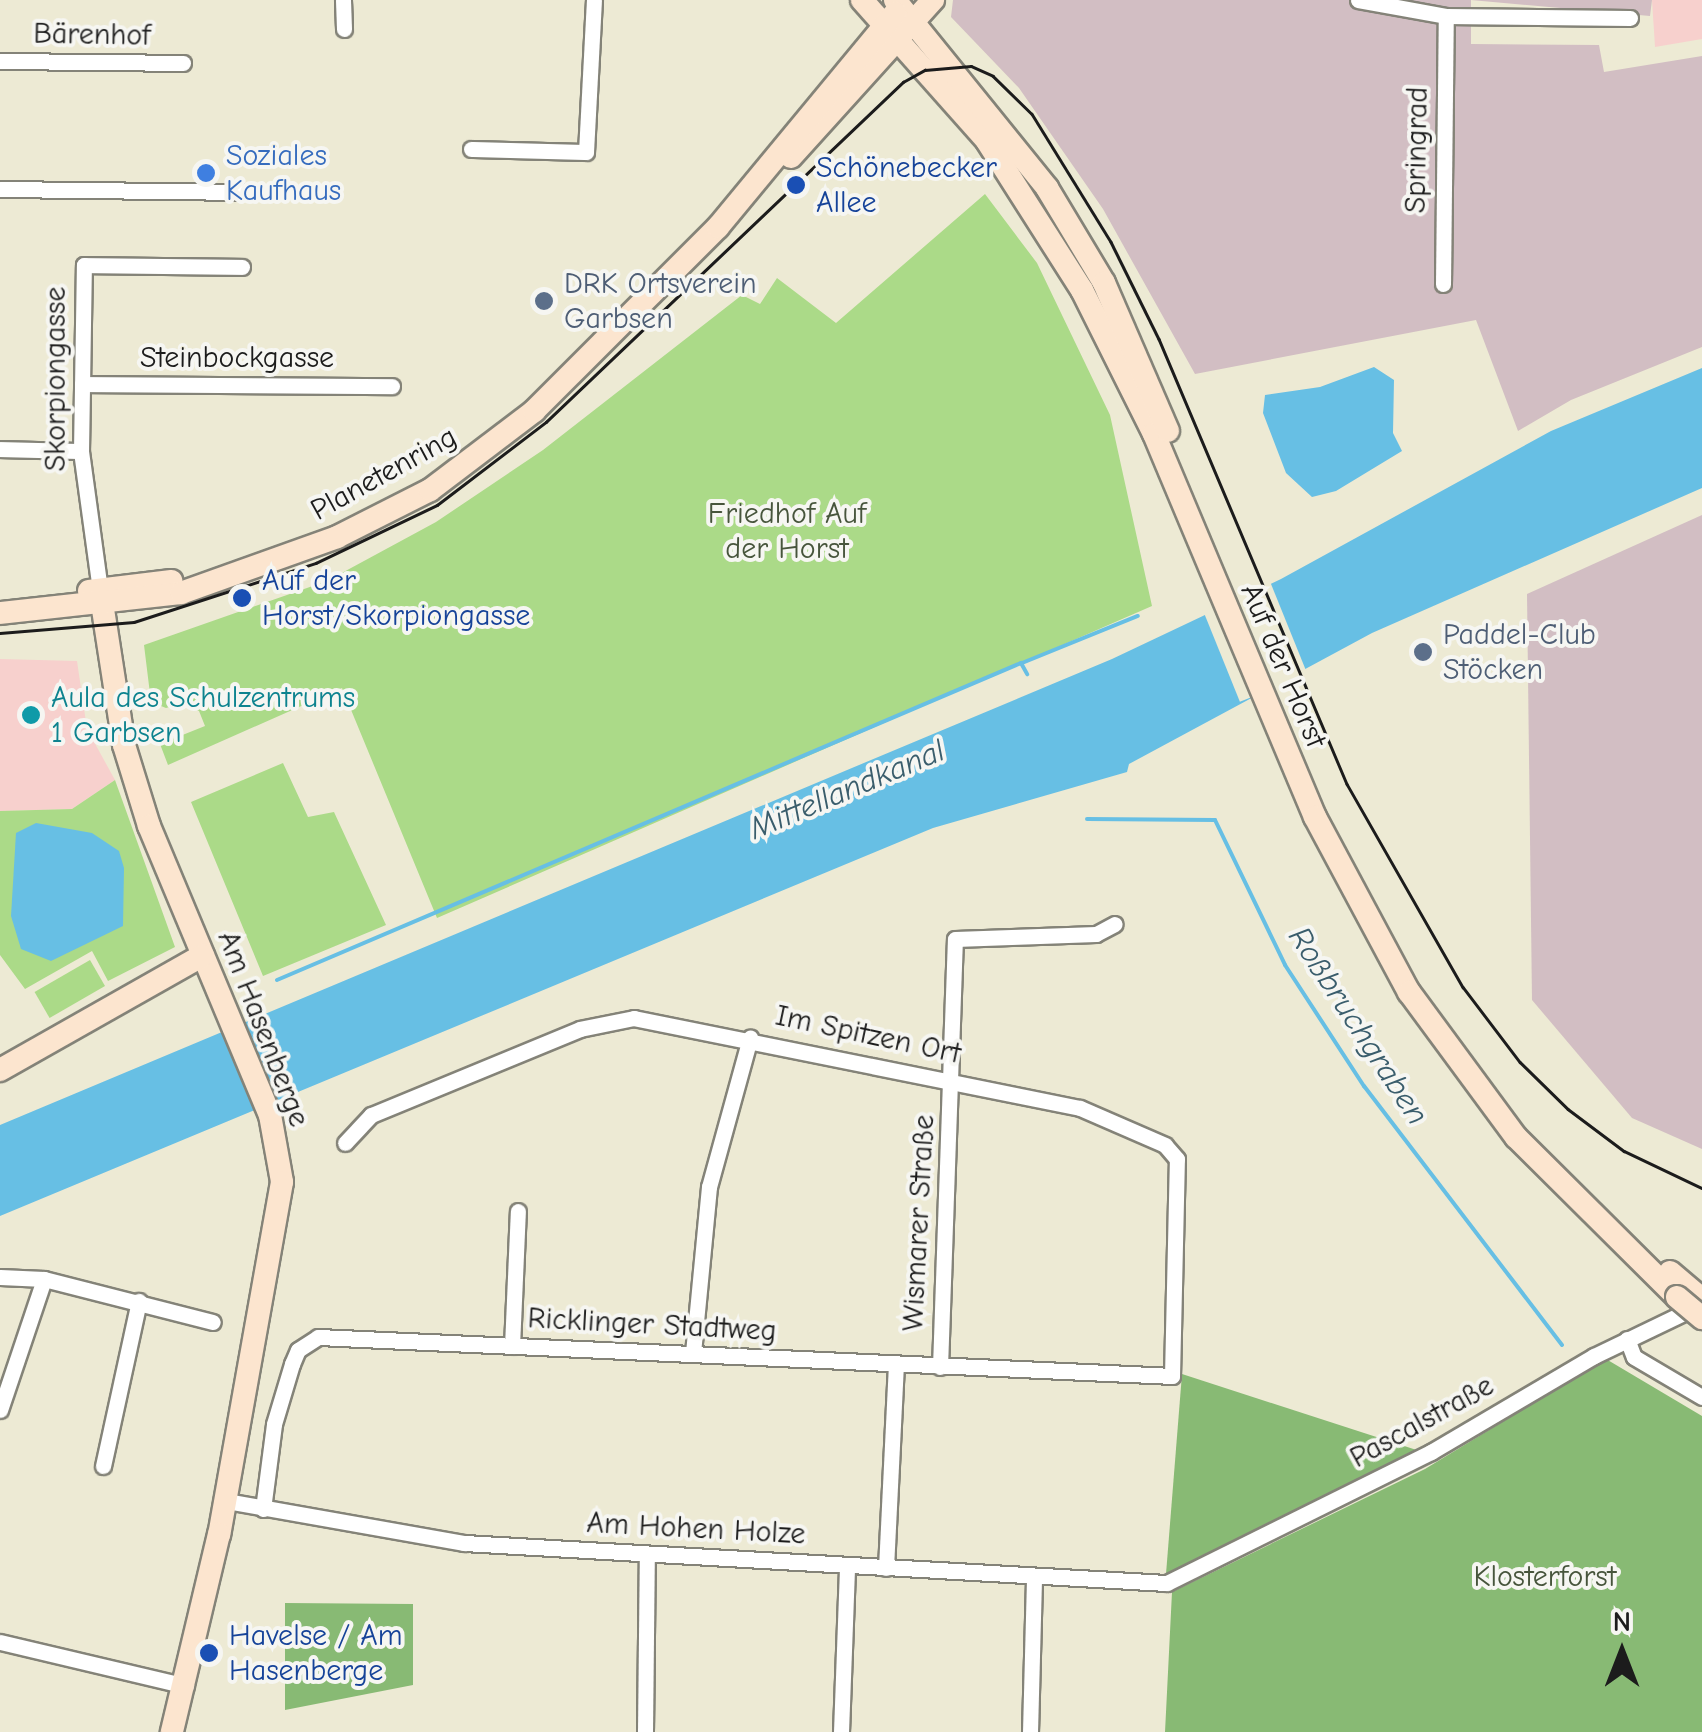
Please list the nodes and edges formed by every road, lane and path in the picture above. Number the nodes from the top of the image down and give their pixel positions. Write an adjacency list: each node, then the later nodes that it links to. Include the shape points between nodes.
1 (342, 0): 9 (street)
2 (594, 0): 12 (street, via 586,152)
3 (862, 0): 6 (street, Auf der Horst)
4 (932, 0): 6 (street)
5 (1358, 0): 7 (street)
6 (900, 16): 21 (street, Planetenring, via 733,210 484,453 337,537 210,580); 33 (street, Auf der Horst, via 1006,130 1104,283 1348,886 1451,1054 1540,1164)
7 (1446, 16): 8 (street); 16 (street, Springrad)
8 (1630, 18)
9 (344, 29)
10 (0, 61): 11 (street, Bärenhof)
11 (183, 64)
12 (471, 149)
13 (0, 189): 14 (street)
14 (243, 192)
15 (242, 267): 17 (street, Skorpiongasse, via 84,265)
16 (1443, 284)
17 (82, 384): 18 (street, Steinbockgasse); 20 (street, Skorpiongasse)
18 (392, 386)
19 (0, 449): 20 (street)
20 (81, 451): 21 (street, Skorpiongasse)
21 (101, 598): 22 (street, Planetenring); 23 (street, Planetenring); 25 (street, Am Hasenberge, via 124,746)
22 (0, 599)
23 (0, 613)
24 (1115, 924): 28 (street, Wismarer Straße, via 1096,934 955,939)
25 (203, 955): 27 (street); 46 (street, Am Hasenberge, via 270,1115 281,1158 280,1214)
26 (750, 1038): 28 (street, Im Spitzen Ort); 29 (street, Im Spitzen Ort, via 677,1023 606,1021 372,1115); 39 (street, via 709,1188)
27 (0, 1070)
28 (951, 1081): 41 (street, Wismarer Straße); 42 (street, Im Spitzen Ort, via 1080,1108 1172,1150 1179,1167)
29 (345, 1143)
30 (518, 1211): 38 (street)
31 (0, 1277): 32 (street)
32 (44, 1279): 34 (street); 44 (street)
33 (1693, 1298): 35 (street, Auf der Horst, bridge); 37 (street, Pascalstraße)
34 (139, 1300): 36 (street); 45 (street)
35 (1702, 1318)
36 (213, 1322)
37 (1627, 1340): 43 (street, via 1634,1357); 52 (street, Pascalstraße, via 1431,1452)
38 (512, 1346): 39 (street, Ricklinger Stadtweg); 47 (street, Ricklinger Stadtweg, via 307,1341 292,1364 274,1424)
39 (693, 1352): 40 (street, Ricklinger Stadtweg)
40 (896, 1366): 41 (street, Ricklinger Stadtweg); 50 (street)
41 (940, 1367): 42 (street, Ricklinger Stadtweg)
42 (1172, 1376)
43 (1702, 1397)
44 (0, 1410)
45 (104, 1466)
46 (226, 1500): 47 (street, Am Hohen Holze); 54 (street, Am Hasenberge)
47 (262, 1509): 48 (street, Am Hohen Holze, via 464,1543)
48 (647, 1554): 49 (street, Am Hohen Holze); 56 (street)
49 (847, 1566): 50 (street, Am Hohen Holze); 57 (street)
50 (886, 1568): 51 (street, Am Hohen Holze)
51 (1034, 1577): 52 (street, Am Hohen Holze); 58 (street)
52 (1166, 1583)
53 (0, 1642): 54 (street)
54 (186, 1686): 55 (street, Am Hasenberge)
55 (172, 1732)
56 (645, 1732)
57 (841, 1732)
58 (1030, 1732)

